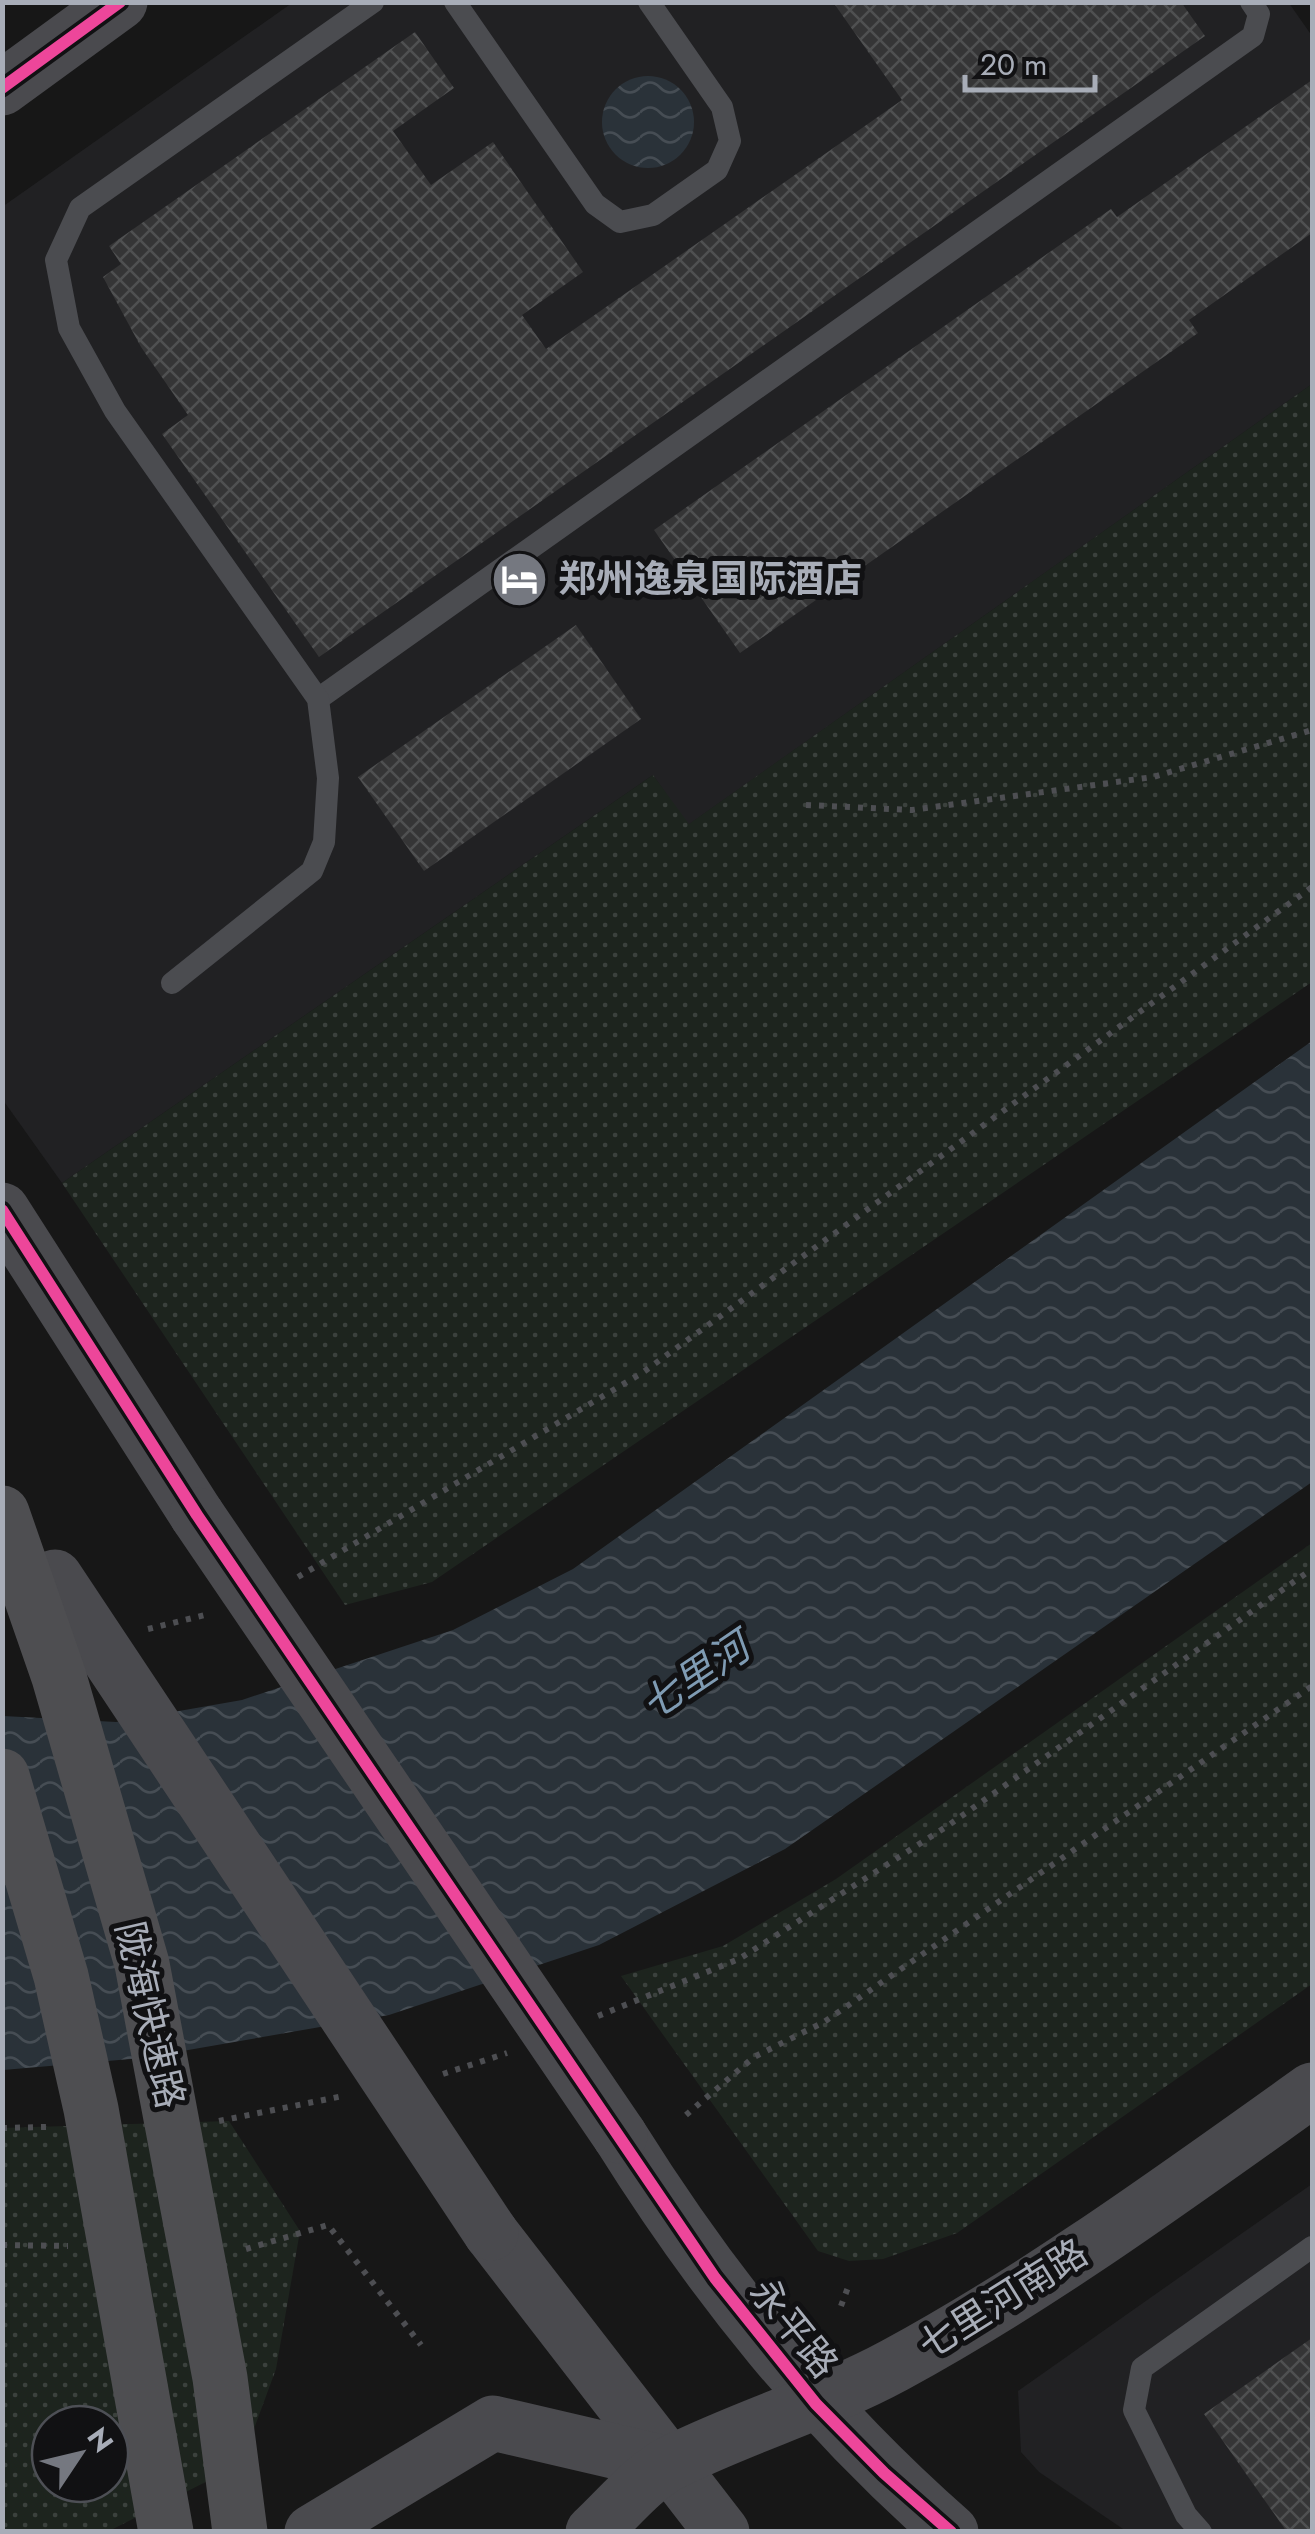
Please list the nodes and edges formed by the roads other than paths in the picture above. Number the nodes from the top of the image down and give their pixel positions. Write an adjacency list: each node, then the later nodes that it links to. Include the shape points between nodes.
1 (120, 2): 6 (street)
2 (373, 2): 7 (lane, via 80,208 56,260 69,328 114,412)
3 (455, 2): 4 (lane, via 595,204 620,222 653,215 717,170 730,141 722,107)
4 (649, 2)
5 (1252, 2): 7 (lane, via 1260,14 1254,36)
6 (2, 88)
7 (318, 699): 8 (lane, via 328,778 324,842 312,871)
8 (172, 983)
9 (2, 1210): 14 (street, 永平路, bridge, via 196,1515 715,2278)
10 (2, 1512): 15 (street, bridge, via 55,1577 492,2233); 17 (highway, 陇海快速路, bridge, via 59,1678 142,1964 220,2378)
11 (2, 1776): 16 (highway, 陇海快速路, bridge, via 61,1976 91,2109)
12 (1312, 2090): 14 (street, 七里河南路, via 994,2307)
13 (1312, 2247): 22 (lane, via 1142,2368 1134,2410)
14 (816, 2404): 15 (street, 七里河南路); 21 (street, 永平路)
15 (669, 2464): 18 (street, via 493,2423); 19 (street, 七里河南路); 20 (street)
16 (166, 2532)
17 (240, 2532)
18 (312, 2532)
19 (592, 2532)
20 (722, 2532)
21 (951, 2532)
22 (1201, 2532)

